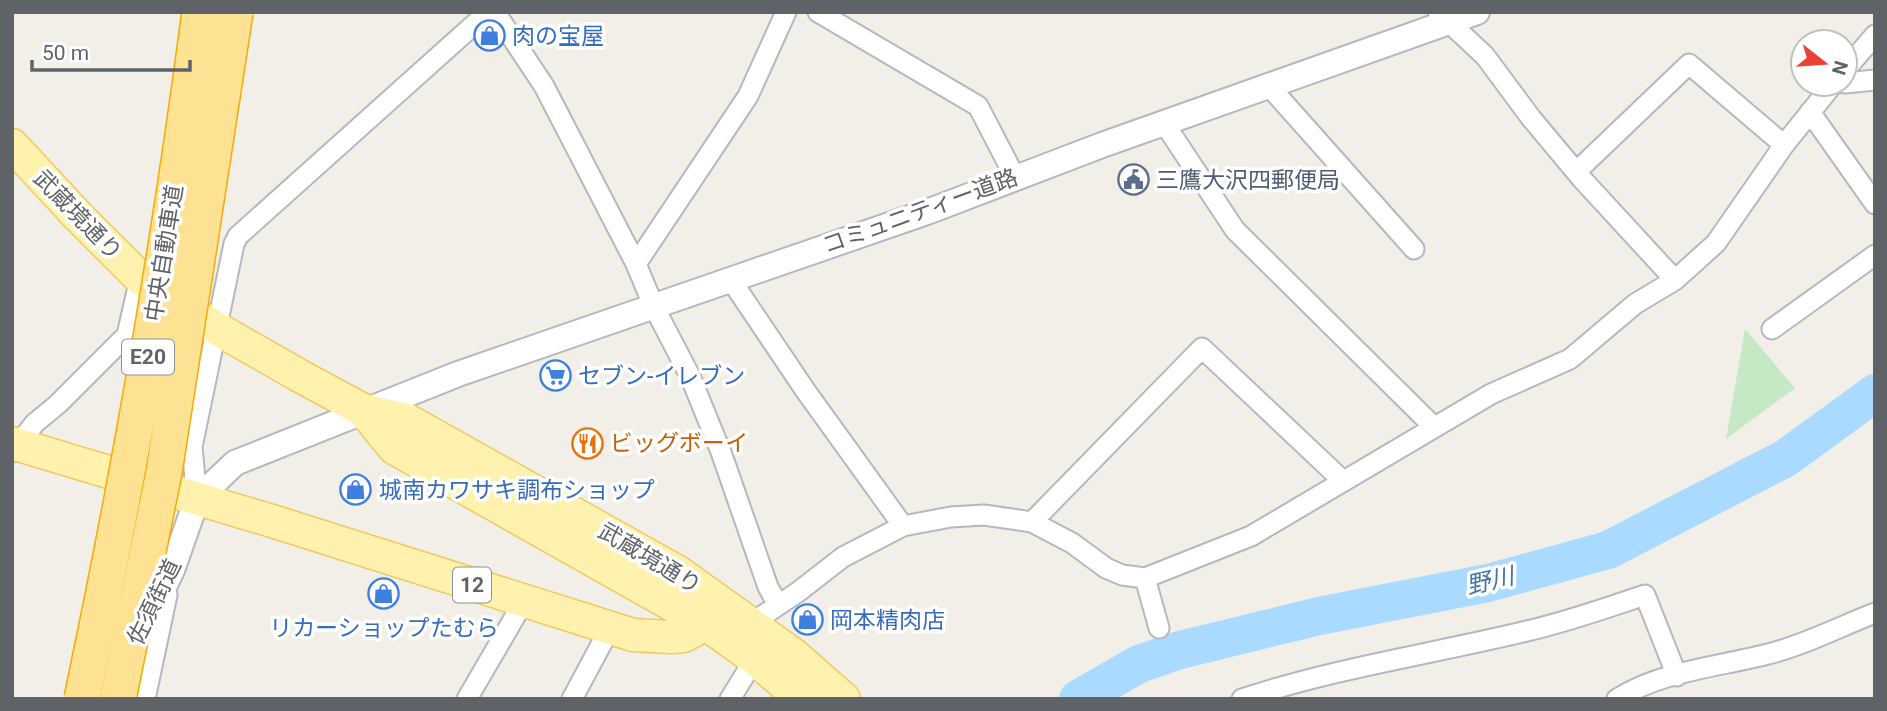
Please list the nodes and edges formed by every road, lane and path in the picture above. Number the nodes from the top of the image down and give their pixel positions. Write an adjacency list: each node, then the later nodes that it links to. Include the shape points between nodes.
1 (200, 12): 48 (highway, 中央自動車道 / E20, bridge, via 156,314)
2 (234, 12): 33 (highway, 中央自動車道 / E20, bridge)
3 (254, 12): 33 (highway, bridge, via 225,193)
4 (488, 12): 28 (street, via 238,236)
5 (495, 12): 23 (street, via 544,86)
6 (786, 12): 23 (street, via 748,96)
7 (818, 12): 19 (street, via 978,106)
8 (1477, 12): 9 (street, コミュニティー道路)
9 (1443, 17): 12 (street, コミュニティー道路); 18 (street, via 1485,56)
10 (1875, 35): 11 (street)
11 (1859, 54)
12 (1269, 86): 15 (street, コミュニティー道路); 21 (street)
13 (1822, 98): 14 (street)
14 (1810, 112): 17 (street); 20 (street)
15 (1164, 123): 19 (street, コミュニティー道路); 31 (street, via 1235,230)
16 (12, 145): 24 (main road, 武蔵境通り)
17 (1784, 145): 18 (street, via 1689,64); 26 (street, via 1716,243)
18 (1577, 172): 26 (street)
19 (1015, 177): 25 (street, コミュニティー道路)
20 (1875, 204)
21 (1415, 249)
22 (1875, 255): 29 (street)
23 (636, 264): 27 (street)
24 (140, 278): 28 (main road, 武蔵境通り); 32 (street, via 127,335)
25 (731, 280): 27 (street, コミュニティー道路); 37 (street)
26 (1675, 280): 31 (street, via 1635,304 1570,359)
27 (654, 307): 30 (street, コミュニティー道路); 41 (street, via 690,376)
28 (216, 328): 30 (main road, 武蔵境通り); 35 (street, via 192,447)
29 (1772, 329)
30 (363, 410): 35 (street, コミュニティー道路, via 235,463); 45 (main road, 武蔵境通り, via 394,448); 45 (main road, 武蔵境通り, via 407,420 678,572)
31 (1433, 426): 34 (street)
32 (14, 446): 35 (main road, 12)
33 (164, 472): 50 (highway, 中央自動車道 / E20, bridge)
34 (1342, 480): 36 (street, via 1202,348); 39 (street, via 1251,536)
35 (197, 499): 38 (street, 佐須街道); 40 (main road, 12)
36 (1032, 522): 37 (street, via 984,515); 39 (street, via 1107,568)
37 (903, 526): 41 (street, via 843,557)
38 (172, 570): 49 (street, 佐須街道, via 145,628); 51 (street)
39 (1145, 578): 44 (street)
40 (524, 601): 43 (main road, 12); 52 (street)
41 (778, 606): 45 (street)
42 (1875, 613): 46 (street, via 1770,654)
43 (610, 628): 45 (main road, 12, via 633,635); 53 (street)
44 (1159, 628)
45 (742, 637): 54 (street); 55 (main road, 武蔵境通り); 56 (main road, 武蔵境通り, via 794,655)
46 (1677, 676): 47 (street, via 1645,595 1528,631 1345,669); 58 (street, via 1637,686)
47 (1292, 691): 57 (street)
48 (82, 699)
49 (99, 699)
50 (118, 699)
51 (145, 699)
52 (467, 699)
53 (572, 699)
54 (730, 699)
55 (802, 699)
56 (844, 699)
57 (1242, 699)
58 (1617, 699)

